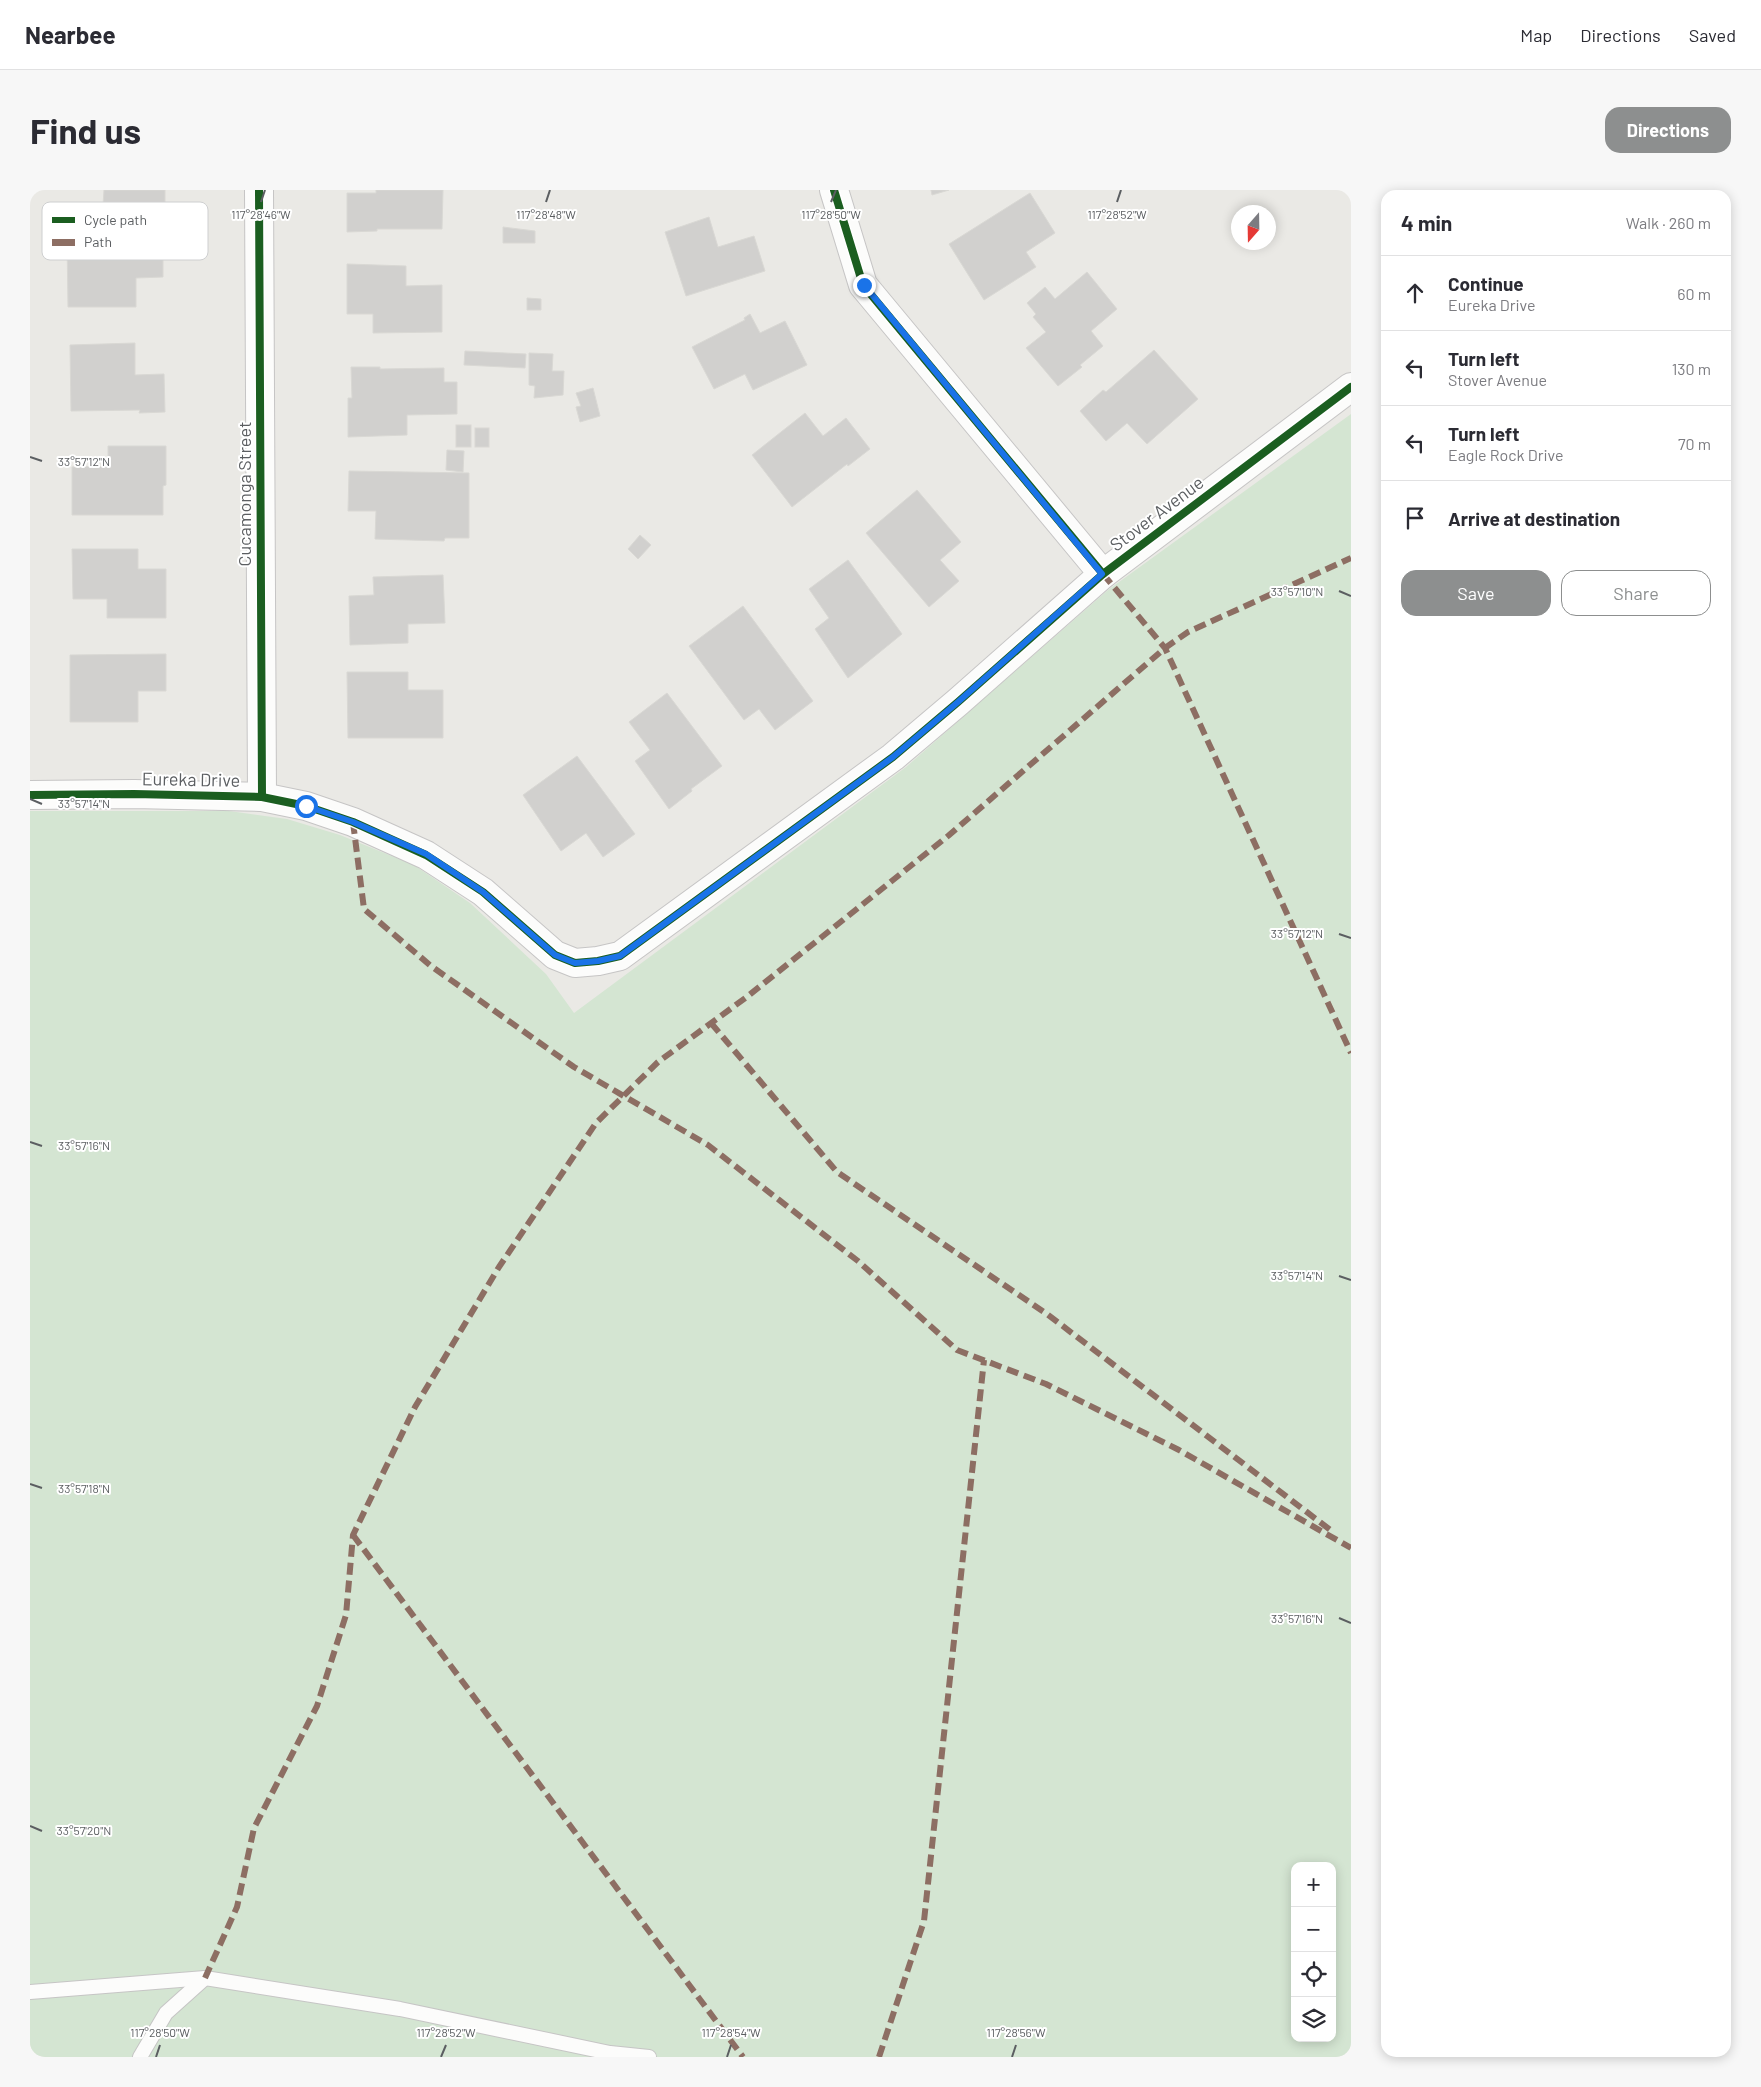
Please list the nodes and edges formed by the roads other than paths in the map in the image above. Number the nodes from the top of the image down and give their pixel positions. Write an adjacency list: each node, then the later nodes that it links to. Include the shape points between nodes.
1 (259, 190): 6 (street, Cucamonga Street)
2 (834, 190): 4 (street, via 864,285)
3 (1351, 387): 4 (street, Stover Avenue)
4 (1102, 574): 7 (street, Stover Avenue, via 885,763 620,956)
5 (30, 795): 6 (street, Eureka Drive)
6 (262, 797): 7 (street, Eureka Drive, via 306,806 353,822 426,854 483,892 555,955)
7 (575, 963)
8 (205, 1978): 9 (lane); 10 (lane, via 166,2013); 11 (lane, via 400,2009 610,2053)
9 (30, 1992)
10 (140, 2057)
11 (649, 2057)

